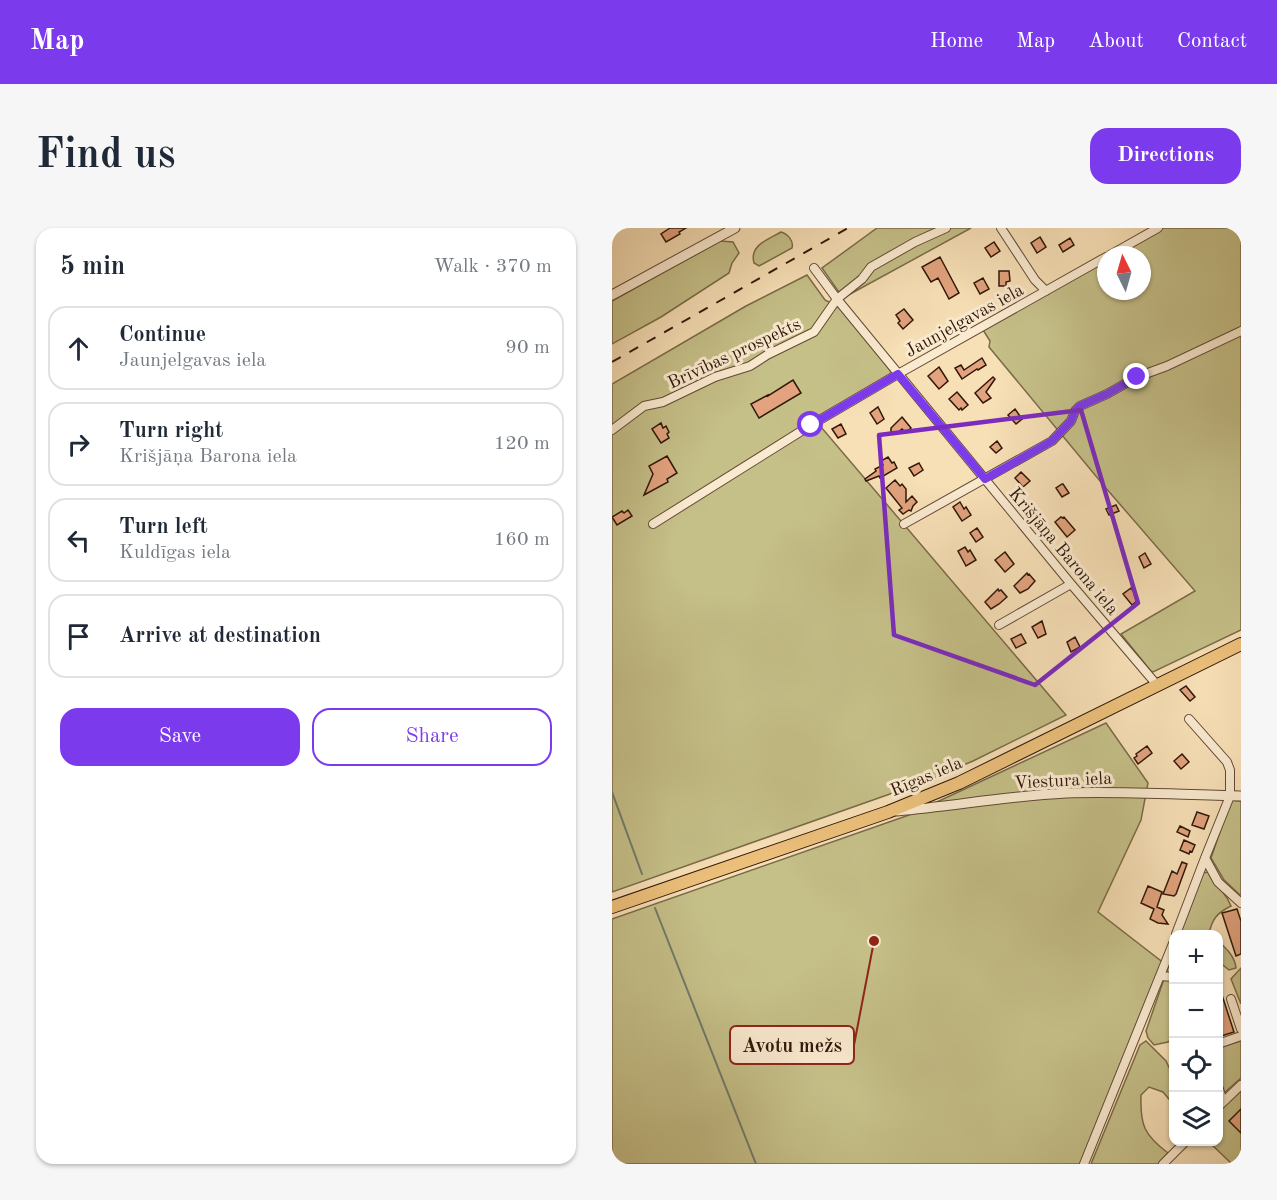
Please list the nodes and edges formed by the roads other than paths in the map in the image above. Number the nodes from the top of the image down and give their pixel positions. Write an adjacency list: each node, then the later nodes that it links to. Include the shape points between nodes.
1 (735, 228): 9 (street)
2 (946, 228): 10 (street, Brīvības prospekts, via 871,267)
3 (1001, 228): 8 (street)
4 (1158, 228): 5 (street)
5 (1126, 246)
6 (1097, 263): 8 (street, Jaunjelgavas iela)
7 (814, 268): 10 (street, Krišjāņa Barona iela)
8 (1046, 291): 12 (street, Jaunjelgavas iela)
9 (612, 295)
10 (837, 299): 12 (street, Krišjāņa Barona iela); 13 (street, Brīvības prospekts, via 814,332 750,366 715,376 663,402 644,406)
11 (1241, 331): 14 (street, via 1080,406 1052,441)
12 (898, 374): 14 (street, Krišjāņa Barona iela); 15 (street, Jaunjelgavas iela)
13 (612, 430)
14 (985, 479): 16 (street); 17 (street, Krišjāņa Barona iela)
15 (653, 524)
16 (904, 524)
17 (1071, 584): 18 (street); 20 (street, Krišjāņa Barona iela)
18 (999, 625)
19 (1241, 644): 20 (main road, Rīgas iela)
20 (1157, 685): 24 (main road, Rīgas iela, via 959,783)
21 (1189, 719): 22 (street, via 1227,762)
22 (1230, 796): 23 (street, Viestura iela); 24 (street, Viestura iela, via 1066,793); 25 (street)
23 (1241, 796)
24 (888, 812): 27 (main road, Rīgas iela)
25 (1205, 858): 26 (street, via 1218,882); 28 (street)
26 (1241, 903)
27 (612, 907)
28 (1178, 930)
29 (1169, 952): 30 (street)
30 (1160, 976): 31 (street); 39 (street)
31 (1169, 977)
32 (1232, 999): 33 (street)
33 (1241, 1029)
34 (1241, 1036): 35 (street)
35 (1223, 1042)
36 (1241, 1085): 37 (street)
37 (1223, 1103)
38 (1181, 1146): 40 (street)
39 (1084, 1164)
40 (1163, 1164)

